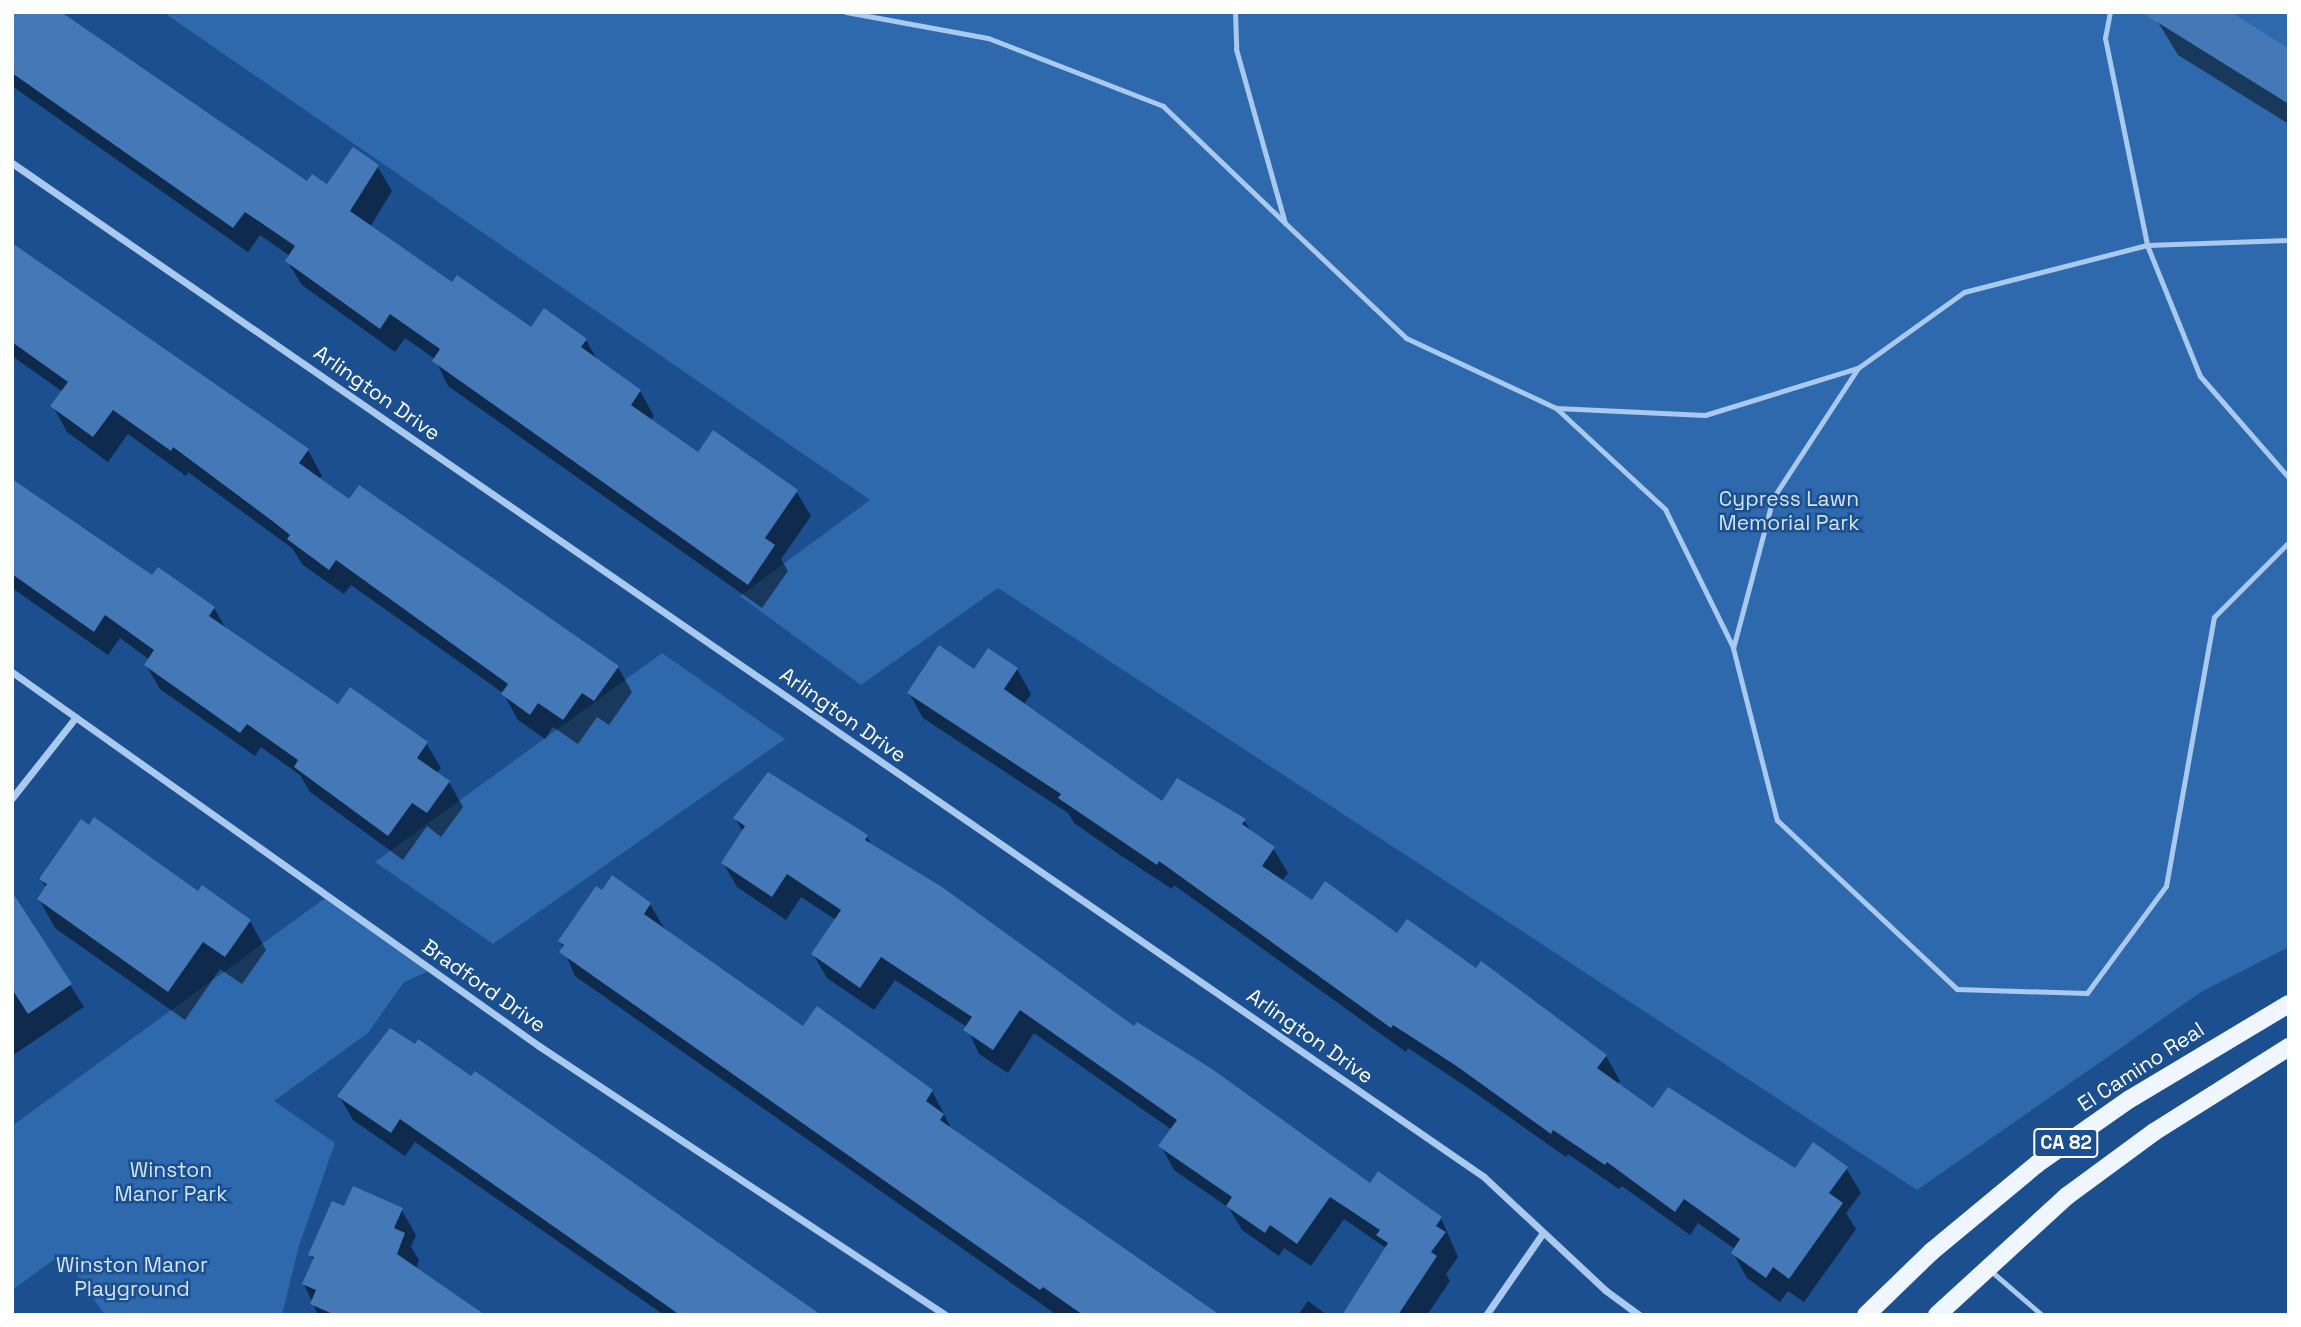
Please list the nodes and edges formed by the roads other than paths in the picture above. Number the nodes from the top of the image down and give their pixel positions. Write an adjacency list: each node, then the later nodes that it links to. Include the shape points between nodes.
1 (846, 12): 5 (lane, via 988,38 1163,106)
2 (1236, 12): 5 (lane, via 1236,49)
3 (2110, 12): 7 (lane, via 2105,38)
4 (12, 163): 18 (street, Arlington Drive, via 1484,1177)
5 (1285, 223): 9 (lane, via 1406,338)
6 (2289, 240): 7 (lane)
7 (2147, 245): 8 (lane, via 1964,292); 10 (lane, via 2200,376)
8 (1858, 368): 9 (lane, via 1705,415); 12 (lane, via 1773,498)
9 (1556, 408): 12 (lane, via 1665,509)
10 (2289, 478)
11 (2289, 542): 12 (lane, via 2214,617 2166,886 2087,993 1957,989 1777,820)
12 (1733, 648)
13 (12, 672): 14 (street, Bradford Drive)
14 (76, 717): 15 (street); 20 (street, Bradford Drive, via 539,1046)
15 (12, 798)
16 (2289, 1004): 23 (main road, El Camino Real / CA 82, via 2130,1098 2037,1164 1931,1252)
17 (2289, 1047): 19 (main road, CA 82, via 2154,1132 2067,1196)
18 (1542, 1234): 21 (street); 22 (street, Arlington Drive)
19 (1986, 1267): 24 (main road, CA 82); 25 (lane)
20 (945, 1315)
21 (1486, 1315)
22 (1639, 1315)
23 (1866, 1315)
24 (1937, 1315)
25 (2042, 1315)

